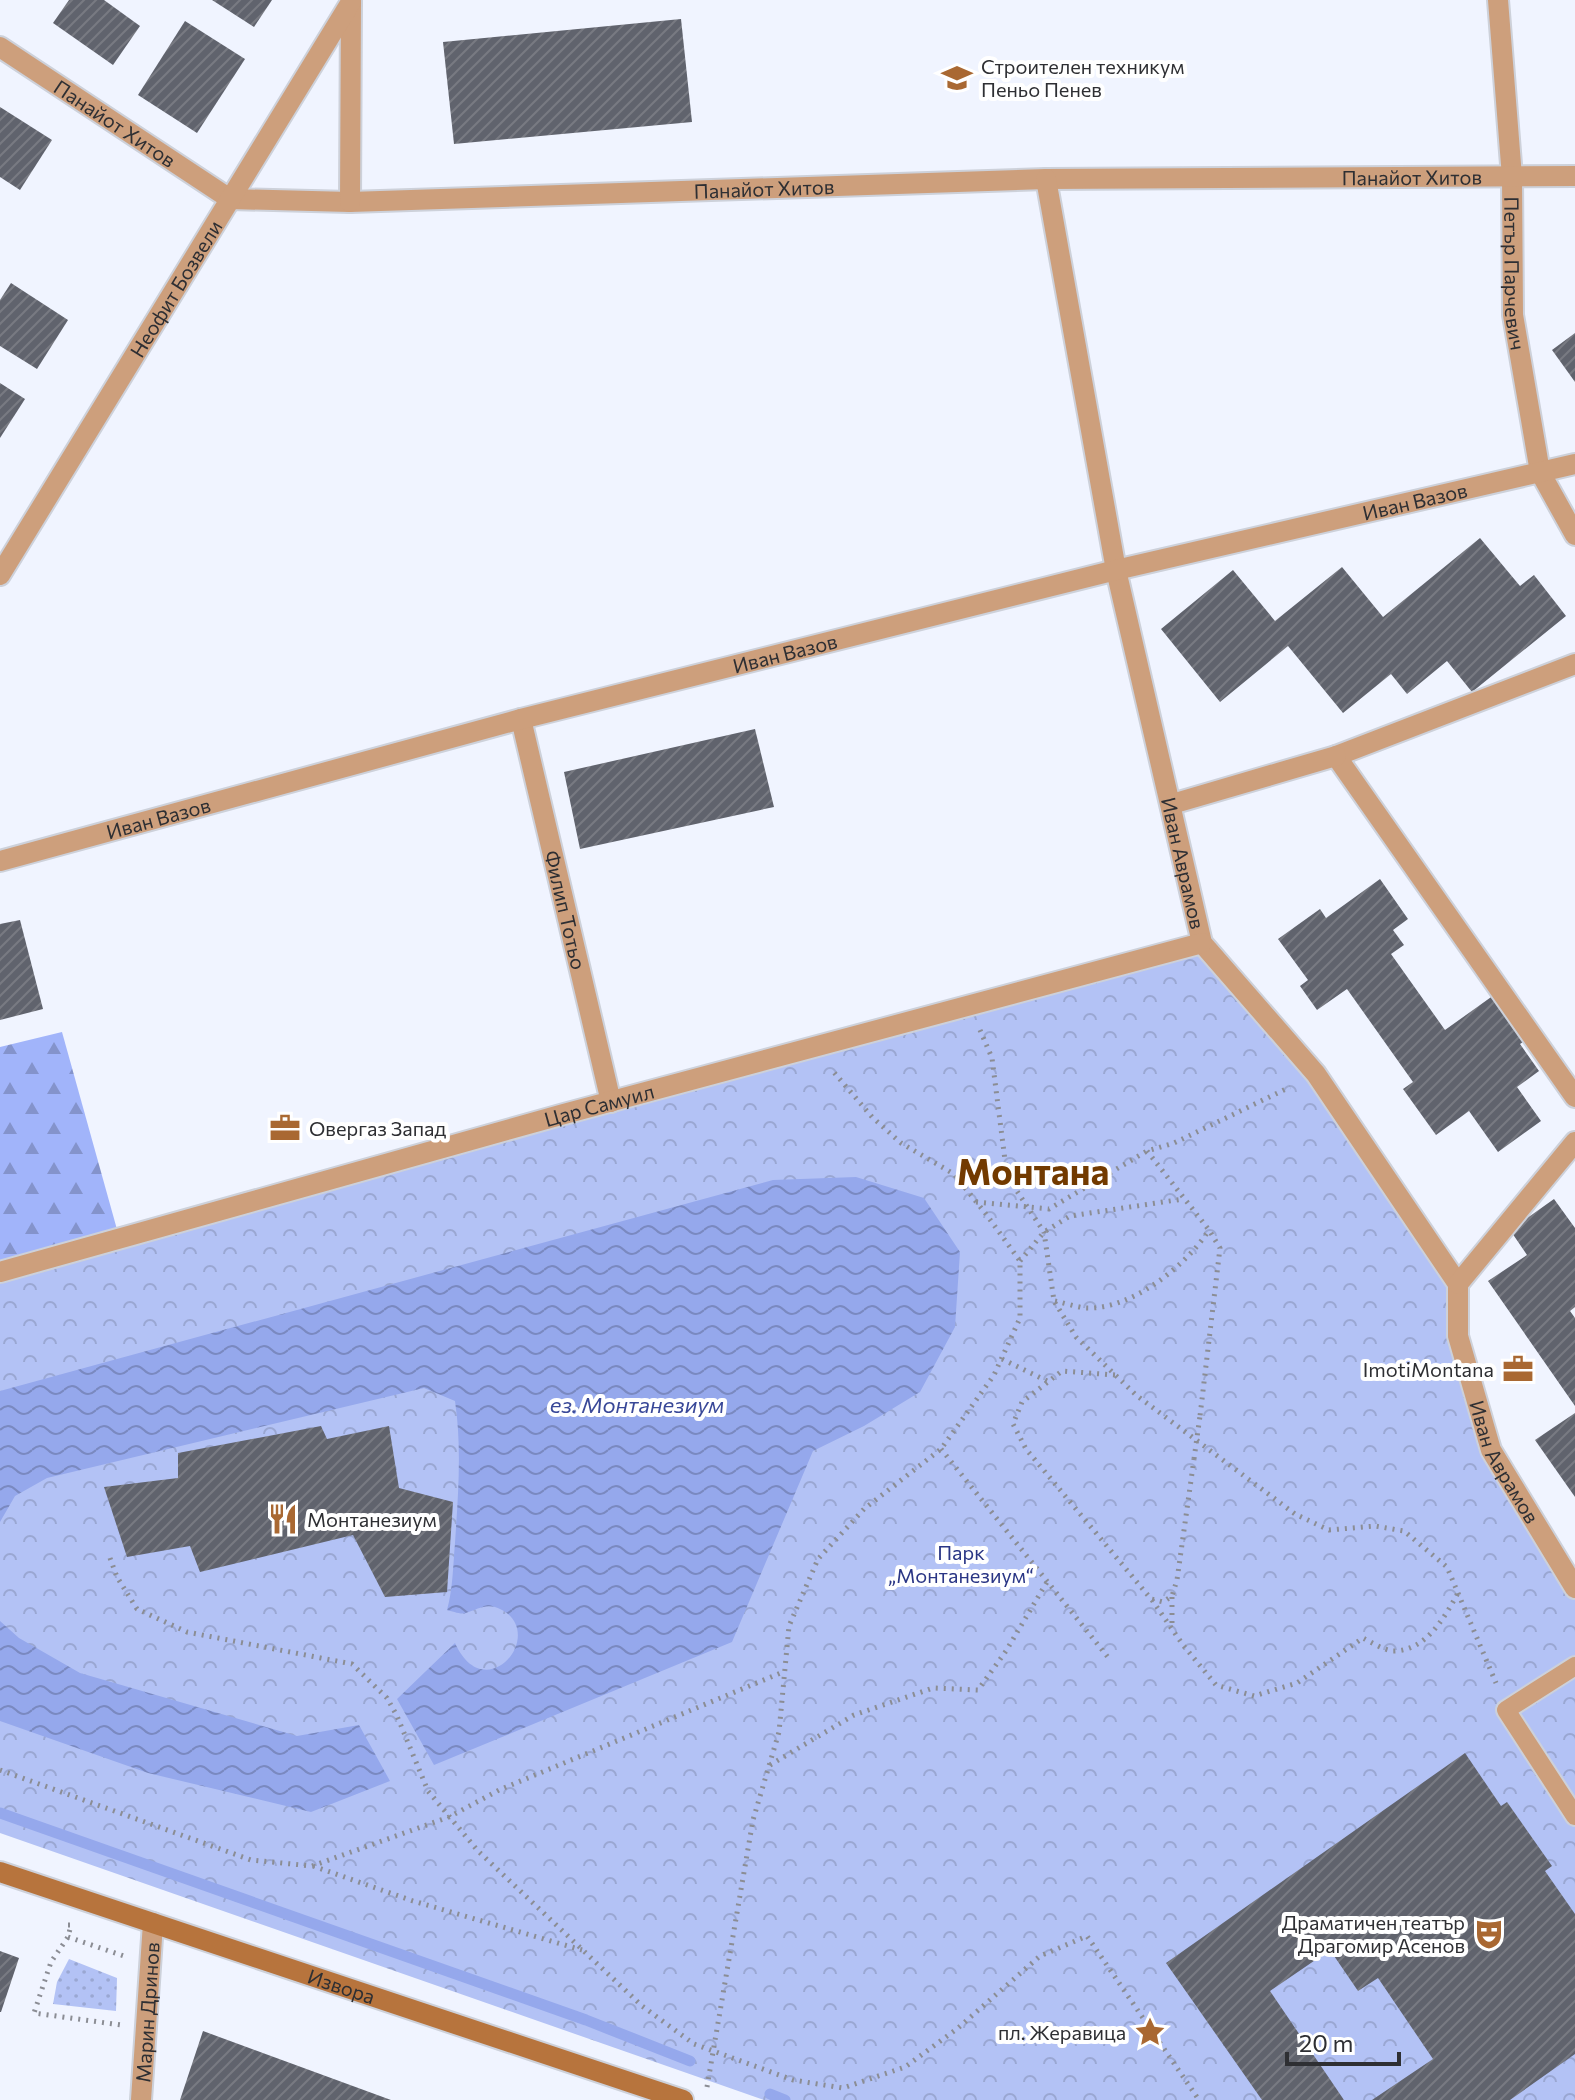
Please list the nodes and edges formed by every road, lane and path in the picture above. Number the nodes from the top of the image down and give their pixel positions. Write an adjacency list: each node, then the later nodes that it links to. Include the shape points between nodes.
1 (1498, 0): 5 (street, Петър Парчевич)
2 (351, 1): 7 (street, Неофит Бозвели); 8 (street, Неофит Бозвели)
3 (0, 47): 7 (street, Панайот Хитов)
4 (1575, 176): 5 (street, Панайот Хитов)
5 (1512, 177): 6 (street, Панайот Хитов); 10 (street, Петър Парчевич, via 1513,315)
6 (1046, 179): 8 (street, Панайот Хитов); 12 (street, Иван Аврамов)
7 (230, 199): 8 (street, Панайот Хитов); 13 (street, Неофит Бозвели)
8 (350, 202)
9 (1575, 464): 10 (street, Иван Вазов)
10 (1540, 472): 11 (street, Петър Парчевич); 12 (street, Иван Вазов)
11 (1575, 535)
12 (1116, 570): 15 (street, Иван Вазов); 17 (street, Иван Аврамов)
13 (0, 575)
14 (1575, 664): 16 (street)
15 (521, 719): 18 (street, Иван Вазов); 24 (street, Филип Тотьо)
16 (1336, 756): 17 (street); 23 (street)
17 (1172, 804): 19 (street, Иван Аврамов)
18 (0, 861)
19 (1202, 943): 20 (street, Цар Самуил); 22 (street, Иван Аврамов)
20 (969, 1005): 21 (street, Цар Самуил); 29 (path, via 992,1058 1007,1176)
21 (813, 1047): 24 (street, Цар Самуил); 28 (path, via 872,1117 901,1143 954,1174)
22 (1316, 1074): 26 (path); 34 (street, Иван Аврамов)
23 (1575, 1097)
24 (611, 1102): 33 (street, Цар Самуил)
25 (1575, 1142): 34 (street)
26 (1147, 1151): 27 (path); 29 (path, via 1049,1209)
27 (1184, 1199): 30 (path); 31 (path, via 1070,1216)
28 (976, 1202): 29 (path); 32 (path)
29 (1027, 1208): 31 (path)
30 (1209, 1230): 35 (path, via 1198,1247 1129,1299 1087,1308); 44 (path, bridge, via 1220,1248 1188,1514)
31 (1044, 1232): 32 (path); 35 (path)
32 (1020, 1261): 36 (path, via 1020,1318)
33 (0, 1272)
34 (1458, 1284): 42 (street, Иван Аврамов, via 1458,1336 1491,1450)
35 (1054, 1301): 37 (path, via 1076,1337)
36 (1002, 1359): 38 (path); 39 (path)
37 (1116, 1375): 38 (path, via 1062,1371); 43 (path, via 1295,1514 1329,1530 1375,1526 1404,1531 1447,1567)
38 (1047, 1381): 45 (path, via 1022,1402 1013,1424 1026,1449)
39 (941, 1449): 41 (path); 49 (path, via 864,1509 818,1559 789,1626)
40 (110, 1558): 54 (path, via 137,1609 187,1632 352,1664 387,1698 428,1791)
41 (1047, 1582): 47 (path); 51 (path, via 978,1690 933,1688 854,1715)
42 (1575, 1588)
43 (1458, 1593): 46 (path, via 1441,1624 1414,1647 1390,1651 1363,1638 1297,1683 1254,1696 1216,1685); 50 (path)
44 (1172, 1596): 45 (path, via 1163,1602); 46 (path)
45 (1151, 1599): 46 (path)
46 (1172, 1629)
47 (1111, 1661)
48 (1575, 1666): 50 (lane)
49 (783, 1672): 51 (path, via 779,1732); 54 (path, via 499,1790)
50 (1506, 1710): 53 (lane)
51 (769, 1765): 61 (path, via 753,1820)
52 (0, 1770): 55 (path, via 251,1860)
53 (1575, 1816)
54 (449, 1817): 55 (path); 58 (path)
55 (312, 1866): 58 (path)
56 (0, 1872): 57 (main road, Извора)
57 (153, 1923): 62 (street, Марин Дринов); 63 (main road, Извора)
58 (583, 1950): 61 (path, via 642,2006 694,2044)
59 (132, 1959): 60 (path, via 68,1937 51,1962 34,2013)
60 (130, 2026)
61 (715, 2051): 64 (path); 65 (path, via 793,2080 843,2088 905,2067 1040,1956 1087,1936)
62 (141, 2100)
63 (683, 2100)
64 (705, 2100)
65 (1199, 2100)

